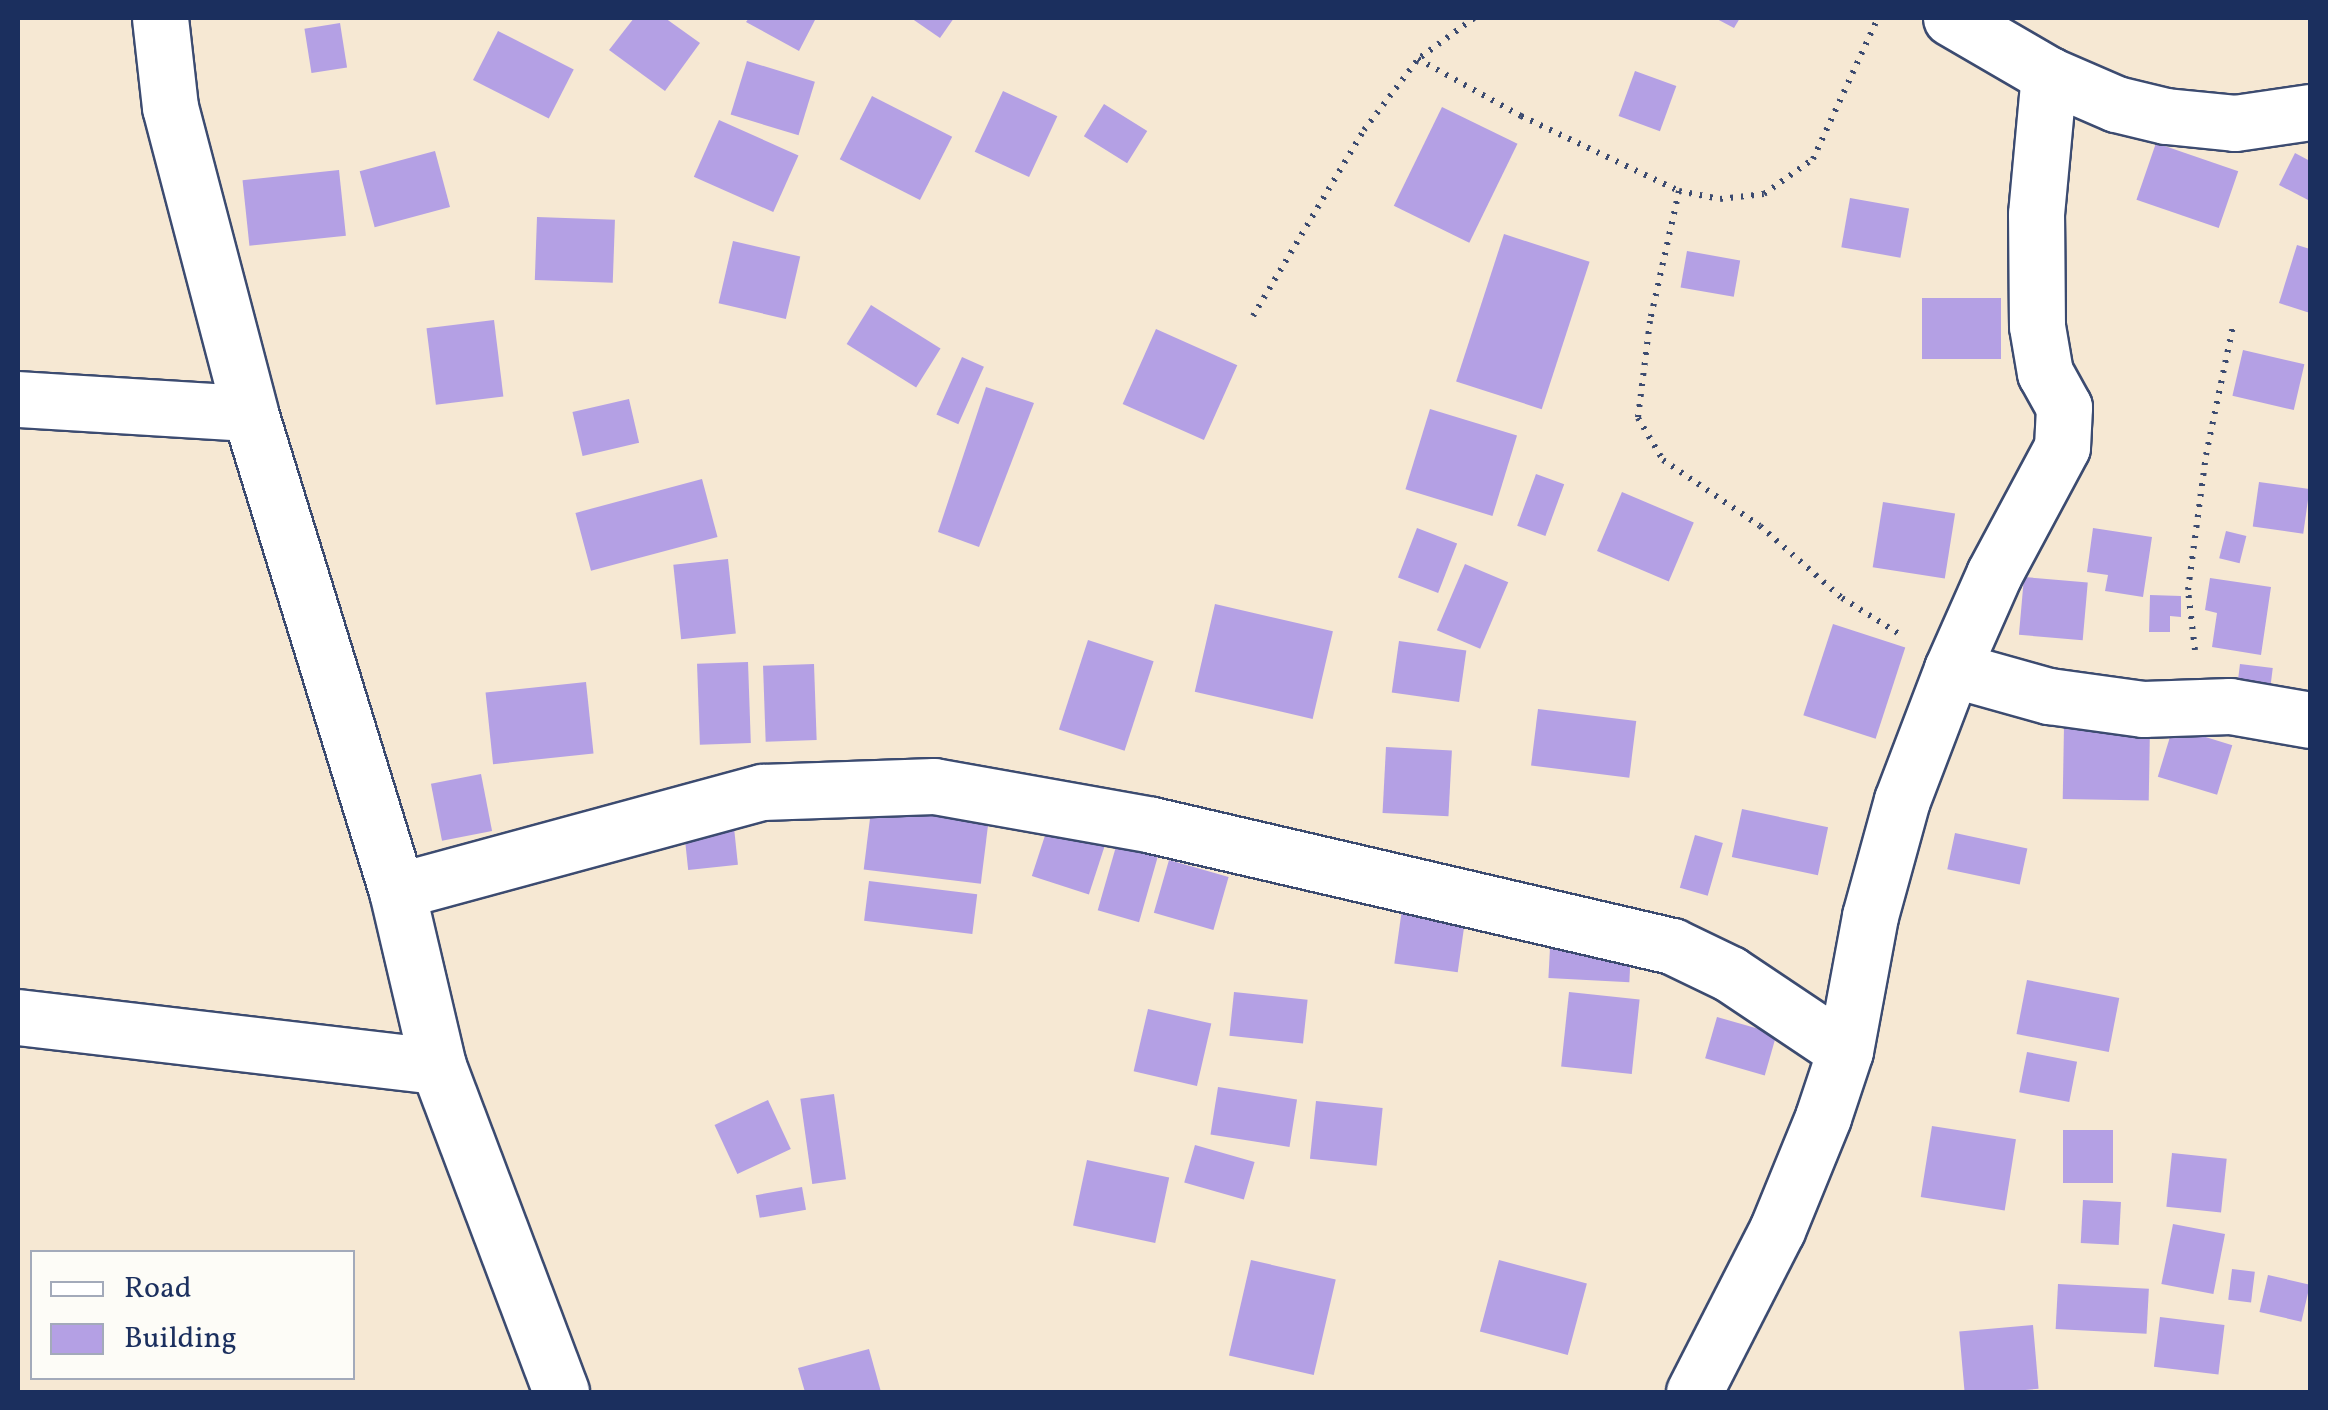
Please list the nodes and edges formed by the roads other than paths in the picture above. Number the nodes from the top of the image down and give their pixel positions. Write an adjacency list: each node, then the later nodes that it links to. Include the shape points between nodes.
1 (160, 18): 6 (street, via 170,107)
2 (1951, 18): 3 (street)
3 (2049, 75): 4 (street, via 2116,104 2166,116 2235,123); 7 (street, via 2036,295 2045,373 2064,408 2062,447)
4 (2310, 112)
5 (18, 398): 6 (street)
6 (250, 413): 9 (street)
7 (1952, 669): 8 (street, via 2049,696 2143,709 2202,704); 11 (street, via 1902,800 1870,916)
8 (2310, 720)
9 (397, 891): 11 (street, via 762,792 934,786 1152,825 1672,946 1730,974); 12 (street)
10 (18, 1017): 12 (street)
11 (1844, 1051): 14 (street, via 1777,1230)
12 (438, 1066): 13 (street)
13 (561, 1392)
14 (1694, 1392)

